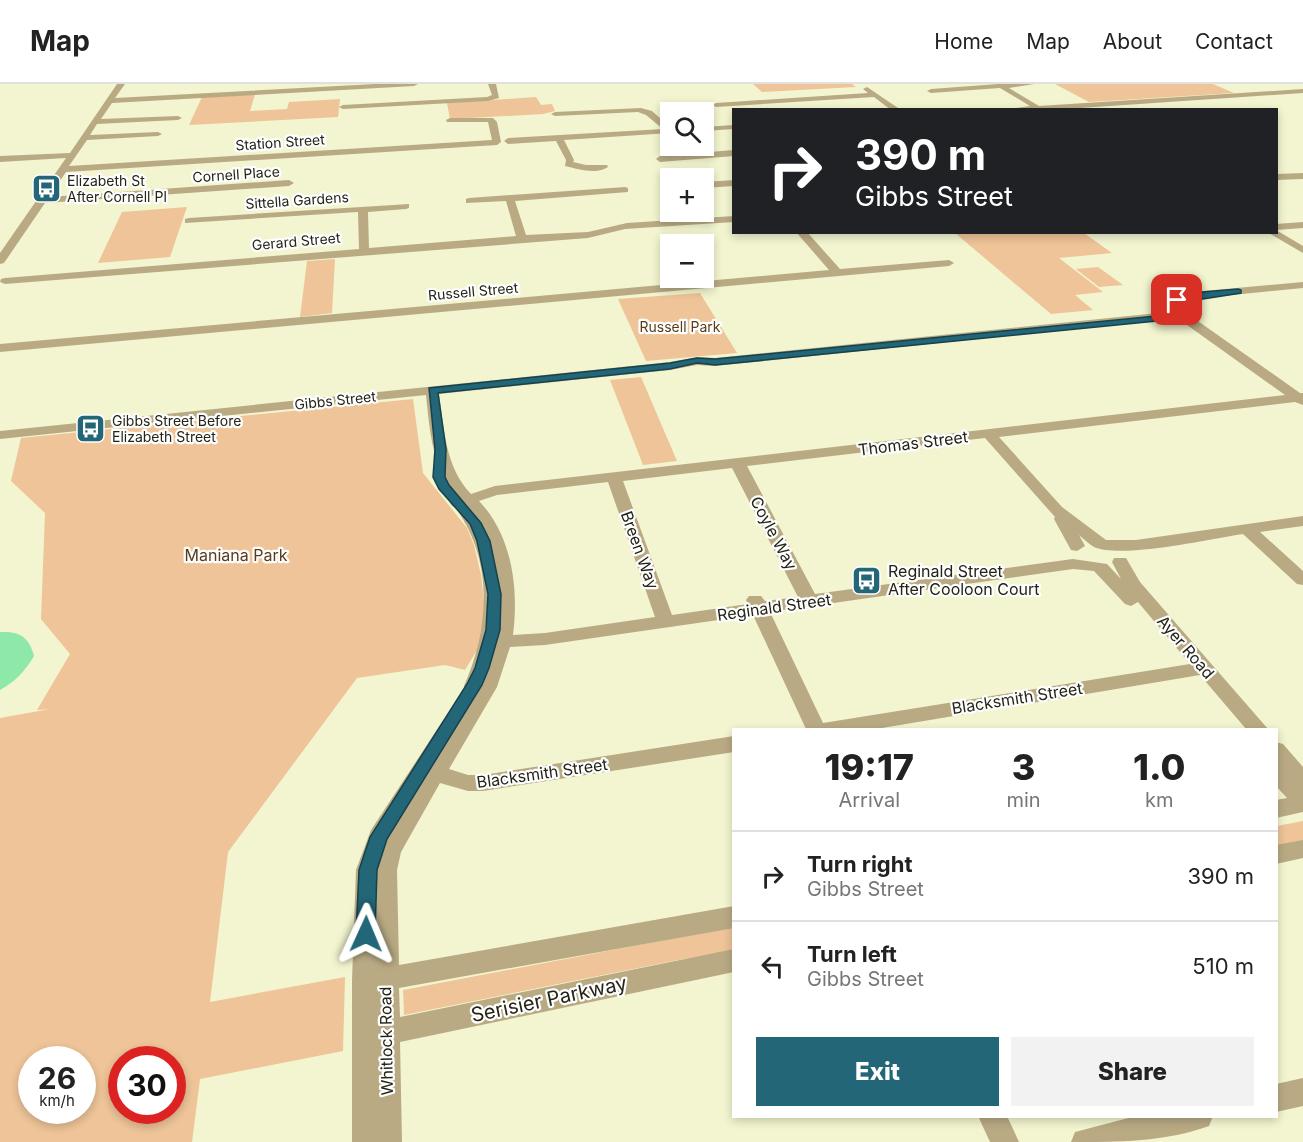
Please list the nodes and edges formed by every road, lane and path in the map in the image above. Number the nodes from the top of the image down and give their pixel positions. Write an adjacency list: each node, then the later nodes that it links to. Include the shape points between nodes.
1 (121, 84): 10 (street)
2 (414, 84): 10 (street)
3 (492, 84): 13 (street, via 496,96 488,99)
4 (861, 84): 9 (street)
5 (1029, 84): 6 (street)
6 (1001, 86): 7 (street); 15 (street)
7 (931, 91)
8 (1303, 91): 11 (street)
9 (876, 95): 12 (street); 14 (street)
10 (110, 100): 20 (street)
11 (1087, 104): 15 (street); 16 (street)
12 (716, 105)
13 (343, 107)
14 (894, 108)
15 (1038, 108)
16 (1094, 108)
17 (555, 114): 21 (street, via 638,110)
18 (178, 118): 20 (street)
19 (450, 120): 34 (street, Station Street, via 490,120 497,142)
20 (95, 122): 26 (street)
21 (660, 122)
22 (732, 127): 23 (street)
23 (714, 128)
24 (660, 132): 27 (street)
25 (158, 134): 26 (street)
26 (84, 138): 30 (street)
27 (559, 138): 28 (street); 33 (street, via 570,159 568,164)
28 (508, 141)
29 (732, 153): 32 (street)
30 (73, 154): 31 (street); 34 (street)
31 (0, 159)
32 (660, 159)
33 (604, 167)
34 (64, 169): 42 (street)
35 (1303, 176): 36 (street)
36 (1278, 177)
37 (289, 183): 42 (street, Cornell Place)
38 (732, 183): 39 (street)
39 (714, 184)
40 (625, 190): 41 (street)
41 (510, 198): 43 (street); 52 (street)
42 (42, 200): 55 (street)
43 (470, 201)
44 (406, 206): 45 (street, Sittella Gardens)
45 (363, 209): 47 (street, Sittella Gardens); 54 (street)
46 (732, 219): 52 (street, Gerard Street)
47 (189, 221)
48 (1303, 225): 49 (street)
49 (1278, 227)
50 (803, 234): 57 (street)
51 (1275, 234): 53 (street)
52 (522, 238): 54 (street, Gerard Street)
53 (1303, 250)
54 (364, 251): 58 (street, Gerard Street)
55 (0, 261)
56 (949, 263): 57 (street, Russell Street)
57 (837, 273): 61 (street, Russell Street)
58 (4, 278)
59 (1303, 285): 60 (street, via 1178,299 1175,303 1184,311)
60 (1177, 314): 62 (street, Gibbs Street, via 715,362 695,368 670,366); 63 (street)
61 (0, 348)
62 (432, 390): 65 (street, Gibbs Street); 68 (street, Whitlock Road, via 441,449 451,479)
63 (1301, 398): 64 (street, Thomas Street)
64 (989, 434): 66 (street, Thomas Street); 69 (street)
65 (0, 435)
66 (738, 464): 67 (street, Thomas Street); 78 (street, Coyle Way)
67 (614, 478): 68 (street, Thomas Street, via 522,488); 80 (street, Breen Way)
68 (467, 504): 81 (street, Whitlock Road, via 494,531 506,594)
69 (1056, 510): 73 (street); 74 (street)
70 (1303, 521): 72 (street)
71 (1303, 529): 72 (street)
72 (1251, 533): 73 (street, via 1136,545); 75 (street); 77 (street)
73 (1104, 544): 74 (street, Reginald Street, via 1087,542); 75 (street, Ayer Road, via 1118,553)
74 (1076, 548): 76 (street, Ayer Road, via 1081,561); 78 (street, Reginald Street, via 1051,558)
75 (1120, 561): 76 (street, Reginald Street, via 1113,567); 82 (street, Ayer Road, via 1133,585)
76 (1097, 567): 78 (street, Reginald Street, via 1058,565); 82 (street, Ayer Road, via 1117,582)
77 (1303, 580)
78 (808, 598): 79 (street, Reginald Street)
79 (757, 604): 80 (street, Reginald Street); 83 (street)
80 (664, 618): 81 (street, Reginald Street)
81 (498, 636): 89 (street, Whitlock Road, via 487,687)
82 (1197, 669): 84 (street, Blacksmith Street); 85 (street, Ayer Road); 86 (street, Ayer Road)
83 (816, 728)
84 (836, 728)
85 (1240, 728)
86 (1257, 728)
87 (732, 744): 89 (street, Blacksmith Street, via 498,782 468,783)
88 (1278, 752): 91 (street)
89 (429, 771): 98 (street, Whitlock Road, via 390,851 385,870)
90 (1278, 773): 92 (street)
91 (1303, 781)
92 (1303, 803): 93 (street)
93 (1278, 809)
94 (1303, 849): 95 (street)
95 (1278, 855)
96 (732, 917): 98 (street, via 416,975)
97 (732, 960): 99 (street, Serisier Parkway)
98 (375, 979): 99 (street, Whitlock Road)
99 (376, 1034): 104 (street, Whitlock Road); 105 (street, Whitlock Road)
100 (1303, 1092): 101 (street)
101 (1278, 1098)
102 (993, 1118): 106 (street)
103 (1190, 1118): 107 (street)
104 (366, 1142)
105 (388, 1142)
106 (1005, 1142)
107 (1085, 1142)

